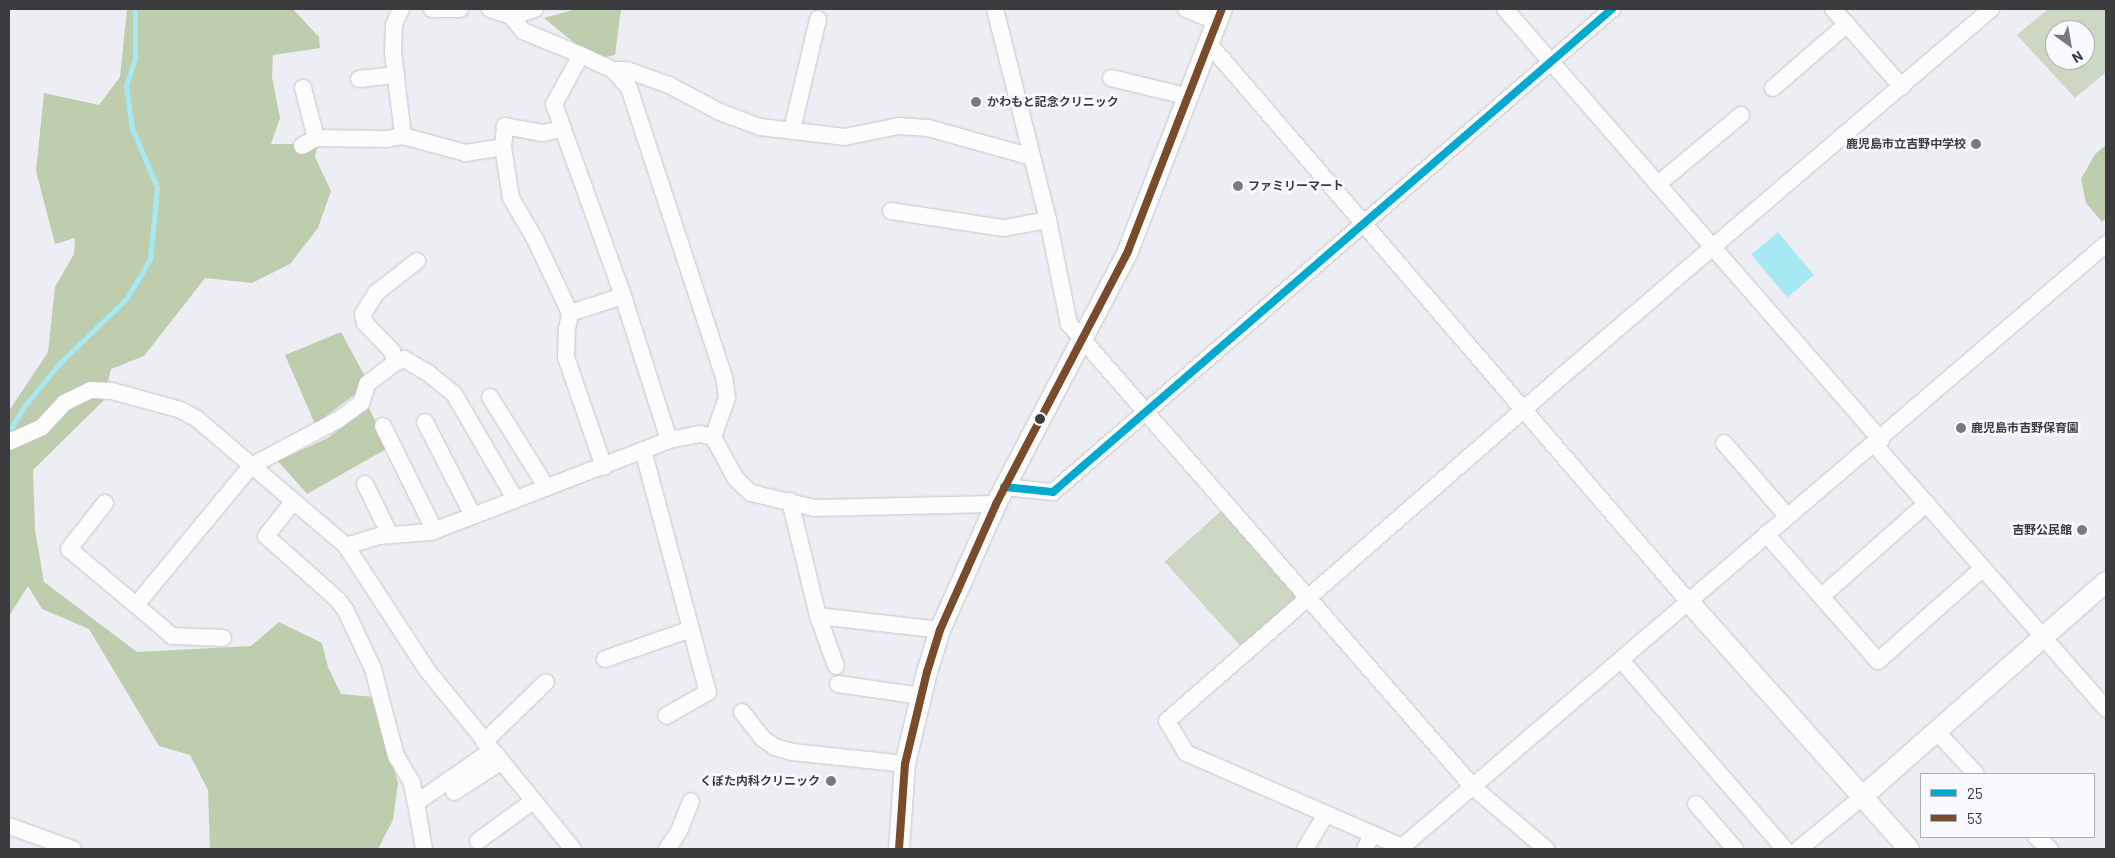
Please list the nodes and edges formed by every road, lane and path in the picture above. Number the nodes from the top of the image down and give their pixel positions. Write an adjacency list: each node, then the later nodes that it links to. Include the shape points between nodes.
1 (401, 9): 20 (street, via 394,25)
2 (432, 9): 3 (street)
3 (460, 9)
4 (490, 9): 13 (street)
5 (535, 9): 13 (street)
6 (995, 9): 32 (street)
7 (1186, 9): 12 (street)
8 (1505, 9): 18 (street)
9 (1612, 9): 18 (street)
10 (1834, 9): 15 (street)
11 (1991, 9): 23 (street)
12 (1222, 14): 16 (street)
13 (511, 16): 17 (street, via 523,31)
14 (818, 19): 29 (street)
15 (1847, 24): 23 (street); 25 (street)
16 (1210, 45): 26 (street); 36 (street)
17 (581, 55): 19 (street); 28 (street, via 554,104)
18 (1550, 61): 33 (street); 36 (street)
19 (612, 70): 29 (street, via 627,70 670,85 720,112 760,127); 49 (street, via 629,88 724,377 727,398)
20 (396, 75): 22 (street); 30 (street)
21 (1110, 78): 26 (street)
22 (359, 79)
23 (1902, 87): 38 (street)
24 (303, 88): 30 (street, via 309,142 388,140)
25 (1773, 88)
26 (1190, 97): 42 (street, via 1128,251)
27 (1741, 115): 33 (street)
28 (563, 130): 31 (street, via 543,132 504,126); 40 (street)
29 (792, 130): 32 (street, via 854,137 899,126 928,128)
30 (403, 136): 31 (street, via 466,152)
31 (503, 147): 41 (street, via 511,198 535,239)
32 (1032, 157): 35 (street)
33 (1658, 184): 38 (street)
34 (891, 211): 35 (street, via 1004,228)
35 (1048, 220): 42 (street, via 1069,324)
36 (1365, 223): 45 (street); 46 (street)
37 (2106, 244): 52 (street)
38 (1713, 248): 45 (street); 52 (street)
39 (417, 261): 43 (street, via 376,293 363,314 365,323 392,351)
40 (623, 296): 41 (street); 50 (street)
41 (570, 314): 56 (street, via 566,357)
42 (1083, 341): 46 (street); 59 (street)
43 (395, 362): 55 (street, via 366,384 361,403 338,420); 60 (street, via 404,359 454,394)
44 (490, 396): 58 (street)
45 (1525, 409): 74 (street); 75 (street)
46 (1146, 410): 59 (street, via 1053,492); 74 (street)
47 (425, 422): 65 (street)
48 (383, 426): 67 (street)
49 (713, 437): 50 (street, via 700,434); 61 (street, via 751,493)
50 (669, 440): 54 (street)
51 (9, 442): 55 (street, via 42,428 64,403 77,394 92,390 112,391 181,410 197,419)
52 (1878, 442): 64 (street); 66 (street)
53 (1724, 443): 66 (street)
54 (643, 450): 56 (street); 78 (street)
55 (251, 466): 62 (street); 76 (street)
56 (604, 467): 58 (street)
57 (365, 484): 69 (street)
58 (547, 488): 60 (street)
59 (1000, 495): 61 (street, via 849,510 814,508); 79 (street)
60 (515, 499): 65 (street)
61 (790, 500): 77 (street)
62 (294, 502): 70 (street); 100 (street, via 266,536 338,600 346,612 373,669 396,756 412,783)
63 (105, 503): 76 (street, via 69,549)
64 (1927, 503): 71 (street); 73 (street)
65 (472, 514): 67 (street)
66 (1787, 516): 68 (street)
67 (435, 531): 69 (street)
68 (1766, 534): 73 (street); 75 (street)
69 (390, 535): 70 (street)
70 (346, 546): 92 (street, via 426,670)
71 (1983, 568): 73 (street, via 1878,661); 80 (street)
72 (2106, 582): 80 (street)
73 (1822, 596)
74 (1308, 598): 95 (street); 102 (street, via 1167,721 1186,753)
75 (1688, 601): 83 (street); 97 (street)
76 (136, 604): 81 (street, via 172,636)
77 (818, 616): 79 (street); 84 (street)
78 (691, 629): 82 (street); 90 (street, via 708,692)
79 (940, 630): 87 (street)
80 (2044, 636): 88 (street); 91 (street)
81 (223, 638)
82 (605, 659)
83 (1621, 660): 95 (street); 115 (street)
84 (836, 666)
85 (546, 682): 92 (street)
86 (838, 684): 87 (street)
87 (921, 696): 93 (street)
88 (2106, 709)
89 (742, 712): 93 (street, via 762,738 793,752)
90 (666, 716)
91 (1937, 732): 94 (street); 97 (street)
92 (492, 752): 96 (street); 99 (street); 100 (street)
93 (905, 764): 111 (street)
94 (1975, 773)
95 (1473, 788): 106 (street, via 1402,847); 113 (street)
96 (454, 792)
97 (1862, 797): 116 (street); 117 (street)
98 (692, 801): 110 (street)
99 (533, 802): 105 (street); 109 (street)
100 (416, 803): 108 (street)
101 (1696, 804): 114 (street)
102 (1326, 814): 106 (street); 112 (street)
103 (9, 826): 107 (street)
104 (2037, 838): 118 (street)
105 (478, 841)
106 (1369, 842)
107 (73, 849)
108 (424, 849)
109 (573, 849)
110 (667, 849)
111 (899, 849)
112 (1305, 849)
113 (1546, 849)
114 (1735, 849)
115 (1785, 849)
116 (1799, 849)
117 (1909, 849)
118 (2050, 849)

